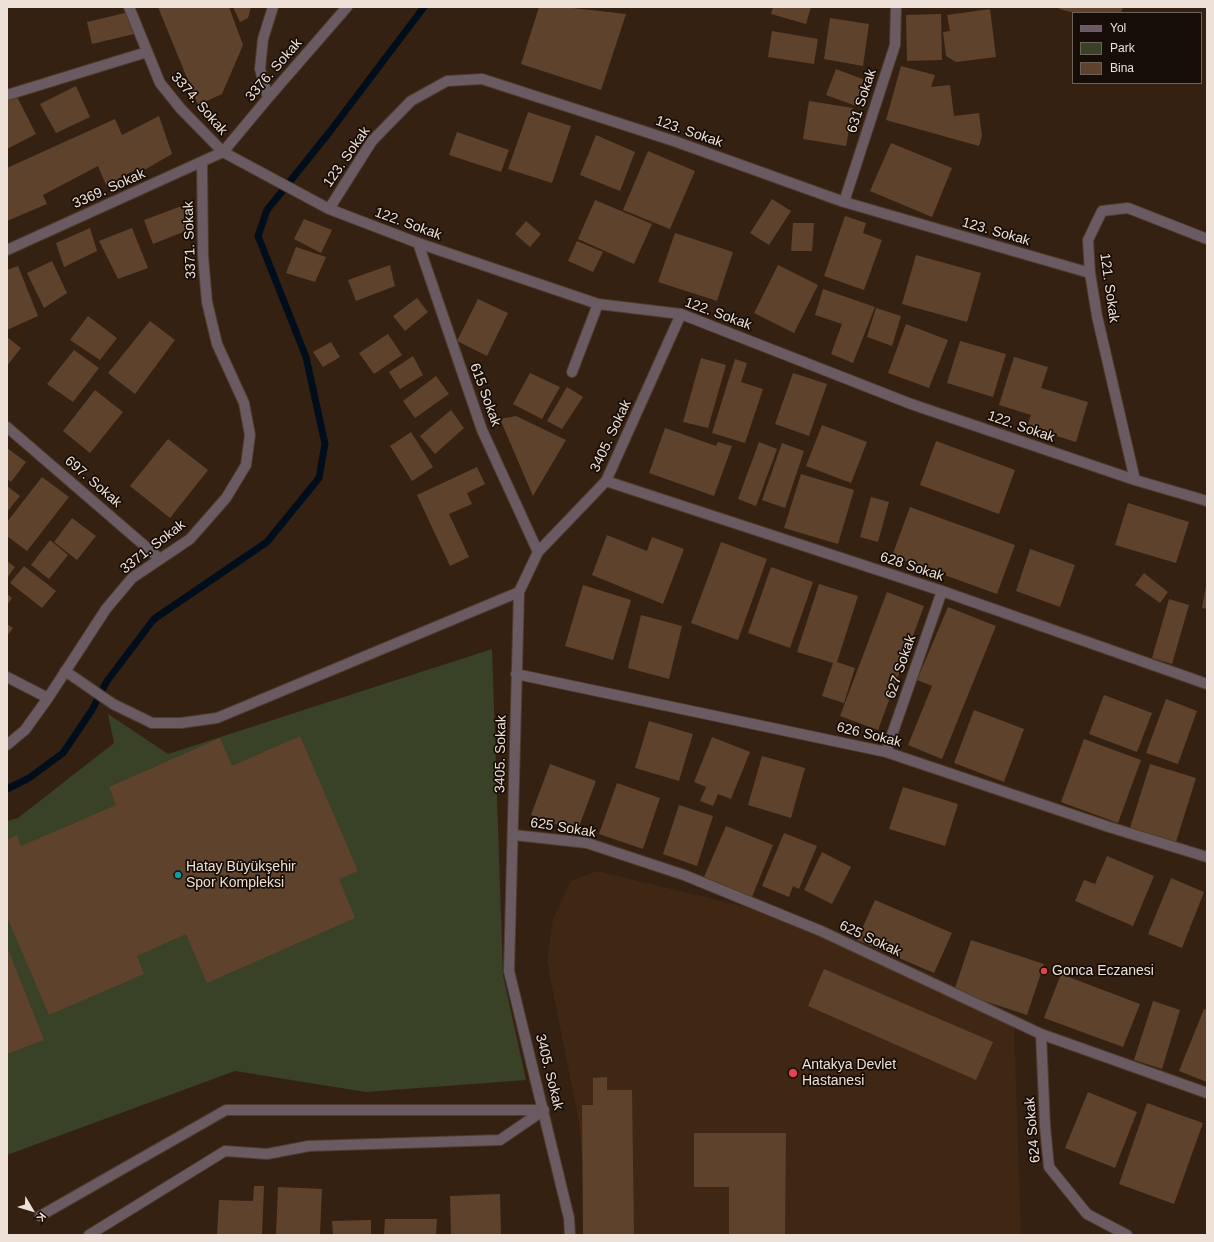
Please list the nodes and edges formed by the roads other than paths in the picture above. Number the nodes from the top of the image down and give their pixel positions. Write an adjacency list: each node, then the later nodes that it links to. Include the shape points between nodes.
1 (129, 7): 5 (street, 3374. Sokak)
2 (273, 7): 7 (street, via 263,39 260,69)
3 (347, 7): 7 (street, 3376. Sokak)
4 (896, 7): 10 (street, 631 Sokak, via 895,45)
5 (147, 52): 6 (street); 8 (street, 3374. Sokak, via 160,83 181,109)
6 (7, 95)
7 (268, 98): 8 (street, 3376. Sokak)
8 (223, 152): 9 (street, 3369. Sokak); 11 (street, 122. Sokak)
9 (202, 162): 14 (street, 3369. Sokak); 24 (street, 3371. Sokak, via 203,256 207,302 217,344 244,403 250,435 246,465 226,498 190,539)
10 (844, 202): 11 (street, 123. Sokak, via 674,141 482,79 447,81 411,100 372,141); 15 (street, 123. Sokak)
11 (329, 208): 13 (street, 122. Sokak)
12 (1207, 239): 15 (street, 121. Sokak, via 1128,208 1102,211 1088,240)
13 (418, 243): 16 (street, 122. Sokak); 23 (street, 615 Sokak, via 482,430)
14 (7, 250)
15 (1090, 274): 20 (street, 121. Sokak, via 1097,316)
16 (598, 304): 17 (street, 122. Sokak); 18 (street)
17 (681, 314): 20 (street, 122. Sokak, via 911,404); 21 (street, 3405. Sokak)
18 (572, 372)
19 (7, 427): 24 (street, 697. Sokak)
20 (1135, 480): 22 (street, 122. Sokak)
21 (606, 481): 23 (street, 3405. Sokak); 25 (street, 628 Sokak)
22 (1207, 501)
23 (538, 552): 26 (street, 3405. Sokak)
24 (160, 559): 27 (street, 3371. Sokak, via 132,578 106,609)
25 (942, 591): 30 (street, 628 Sokak); 33 (street, 627 Sokak)
26 (519, 592): 27 (street, via 217,718 181,723 152,723 113,704); 28 (street, 3405. Sokak)
27 (65, 671): 31 (street, 3371. Sokak)
28 (516, 674): 33 (street, 626 Sokak); 34 (street, 3405. Sokak)
29 (7, 677): 31 (street)
30 (1207, 684)
31 (48, 698): 32 (street, 3371. Sokak, via 25,730)
32 (7, 745)
33 (886, 752): 35 (street, 626 Sokak)
34 (514, 835): 36 (street, 625 Sokak, via 587,843 684,875 821,932); 38 (street, 3405. Sokak, via 509,971)
35 (1207, 857)
36 (1041, 1034): 37 (street, 625 Sokak); 42 (street, 624 Sokak, via 1049,1167 1087,1214)
37 (1207, 1093)
38 (544, 1110): 39 (street, via 226,1110); 40 (street, via 500,1140 309,1146 267,1154 224,1151); 41 (street, 3405. Sokak, via 569,1218)
39 (40, 1216)
40 (89, 1235)
41 (570, 1235)
42 (1127, 1235)

